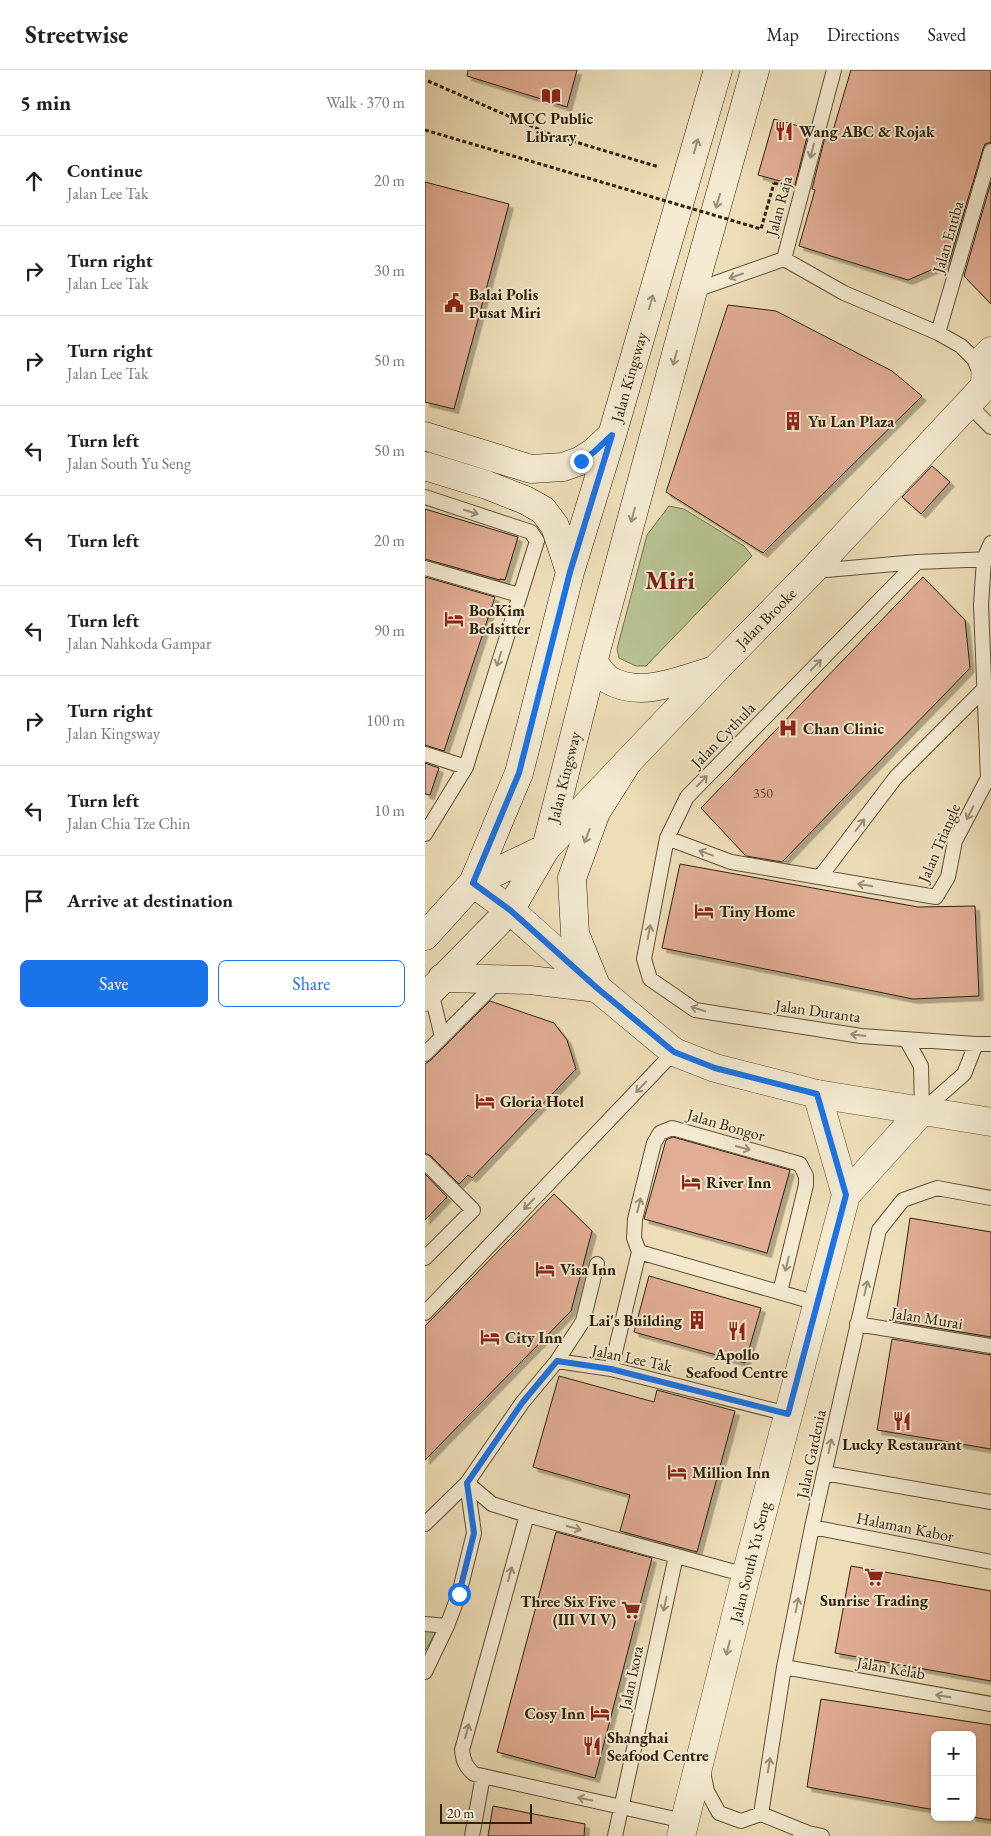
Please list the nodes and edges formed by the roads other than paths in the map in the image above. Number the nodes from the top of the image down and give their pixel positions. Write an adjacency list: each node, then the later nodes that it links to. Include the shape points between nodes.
1 (718, 70): 11 (main road, Jalan Kingsway, one-way to 1)
2 (755, 70): 6 (main road, Jalan Kingsway, one-way to 6)
3 (834, 70): 5 (lane, Jalan Raja, one-way to 5)
4 (991, 151): 7 (lane, Jalan Entiba)
5 (783, 259): 6 (lane, Jalan Raja, one-way to 6); 7 (lane, via 845,293)
6 (693, 291): 22 (main road, Jalan Kingsway, one-way to 22)
7 (938, 334): 9 (lane, via 961,346 974,360)
8 (991, 351): 9 (main road, via 986,356)
9 (981, 392): 10 (lane); 20 (main road, Jalan Brooke)
10 (991, 427)
11 (612, 435): 12 (main road, via 581,461 563,467 531,470); 19 (main road, Jalan Kingsway)
12 (425, 436)
13 (425, 466): 19 (main road, via 487,485 543,510 555,526)
14 (425, 497): 21 (lane, one-way to 21, via 531,532 537,541)
15 (991, 543): 16 (lane, Jalan Triangle)
16 (988, 559): 17 (lane); 24 (lane, Jalan Triangle, via 981,605)
17 (917, 562): 20 (lane); 29 (lane, Jalan Cythula, one-way to 17, via 687,797)
18 (425, 568): 21 (lane)
19 (570, 572): 32 (main road, Jalan Kingsway, via 519,773)
20 (812, 572): 23 (main road, Jalan Brooke)
21 (519, 596): 27 (lane, one-way to 27)
22 (593, 662): 23 (main road, via 607,679 641,688 656,687); 30 (main road, Jalan Kingsway)
23 (715, 670): 26 (main road, Jalan Brooke)
24 (985, 689): 31 (lane, one-way to 24, via 897,777); 31 (lane, Jalan Triangle, one-way to 31, via 988,778 955,841 948,877 936,897)
25 (425, 754): 27 (lane)
26 (627, 763): 30 (main road, Jalan Brooke); 37 (main road, one-way to 37, via 596,812 572,878 575,934)
27 (466, 767): 28 (lane)
28 (425, 834)
29 (667, 838): 31 (lane, Jalan Triangle, one-way to 29, via 731,862); 35 (lane, Jalan Cythula, one-way to 29, via 644,959)
30 (546, 848): 32 (main road); 33 (main road)
31 (820, 877)
32 (473, 883): 33 (main road); 34 (main road)
33 (510, 910): 37 (main road); 38 (main road)
34 (425, 936)
35 (650, 979): 40 (lane, Jalan Duranta, one-way to 35, via 861,1036 695,1010)
36 (499, 980): 37 (main road, via 530,980); 38 (main road); 39 (lane)
37 (597, 988): 43 (main road)
38 (433, 989): 39 (lane)
39 (442, 1037): 44 (lane)
40 (906, 1039): 41 (lane, Jalan Duranta); 46 (lane, via 921,1066)
41 (976, 1044): 42 (lane, Jalan Duranta); 46 (lane, via 964,1074)
42 (991, 1044)
43 (674, 1052): 45 (main road, via 715,1068); 56 (lane, one-way to 56)
44 (425, 1054)
45 (817, 1094): 46 (main road); 49 (main road)
46 (921, 1111): 47 (main road); 49 (main road, Jalan South Yu Seng)
47 (991, 1122)
48 (425, 1162): 52 (lane, via 473,1210)
49 (846, 1195): 55 (main road, Jalan South Yu Seng)
50 (991, 1198): 57 (lane, Jalan Gardenia, one-way to 50, via 879,1230 903,1200 937,1188)
51 (639, 1252): 54 (lane); 54 (lane, Jalan Bongor, one-way to 54, via 635,1219 654,1143 660,1133 672,1128 800,1164 806,1185); 60 (lane)
52 (425, 1258)
53 (597, 1264): 59 (lane, via 583,1321)
54 (780, 1292): 55 (lane)
55 (817, 1303): 61 (main road, Jalan South Yu Seng)
56 (425, 1313)
57 (857, 1324): 58 (lane, Jalan Murai); 62 (lane, Jalan Gardenia, one-way to 57)
58 (991, 1346)
59 (557, 1361): 60 (lane, Jalan Lee Tak); 63 (lane, via 522,1403)
60 (611, 1369): 61 (lane, Jalan Lee Tak)
61 (788, 1414): 70 (main road, Jalan South Yu Seng)
62 (824, 1473): 64 (lane); 67 (lane, Jalan Gardenia)
63 (467, 1483): 65 (lane, via 492,1504); 66 (lane); 72 (lane, via 474,1533 459,1594)
64 (991, 1502)
65 (527, 1515): 68 (lane, one-way to 68); 77 (lane, one-way to 65, via 466,1767 462,1750)
66 (425, 1524)
67 (812, 1527): 69 (lane, Halaman Kabor); 73 (lane, Jalan Gardenia, one-way to 67)
68 (676, 1556): 70 (lane); 78 (lane, Jalan Ixora, one-way to 78)
69 (991, 1562)
70 (746, 1575): 76 (main road, Jalan South Yu Seng, one-way to 76)
71 (425, 1624): 72 (lane)
72 (447, 1626): 74 (lane)
73 (784, 1667): 75 (lane, Jalan Kelab, one-way to 73); 79 (lane, Jalan Gardenia, one-way to 73)
74 (425, 1672)
75 (991, 1704)
76 (700, 1756): 79 (lane, via 707,1791 719,1813 741,1821); 80 (main road, Jalan South Yu Seng)
77 (483, 1776): 78 (lane, one-way to 77); 82 (lane)
78 (621, 1806): 80 (lane); 83 (lane, Jalan Ixora)
79 (761, 1814): 81 (lane)
80 (682, 1828)
81 (804, 1835): 84 (lane)
82 (472, 1836)
83 (615, 1836)
84 (822, 1836)

